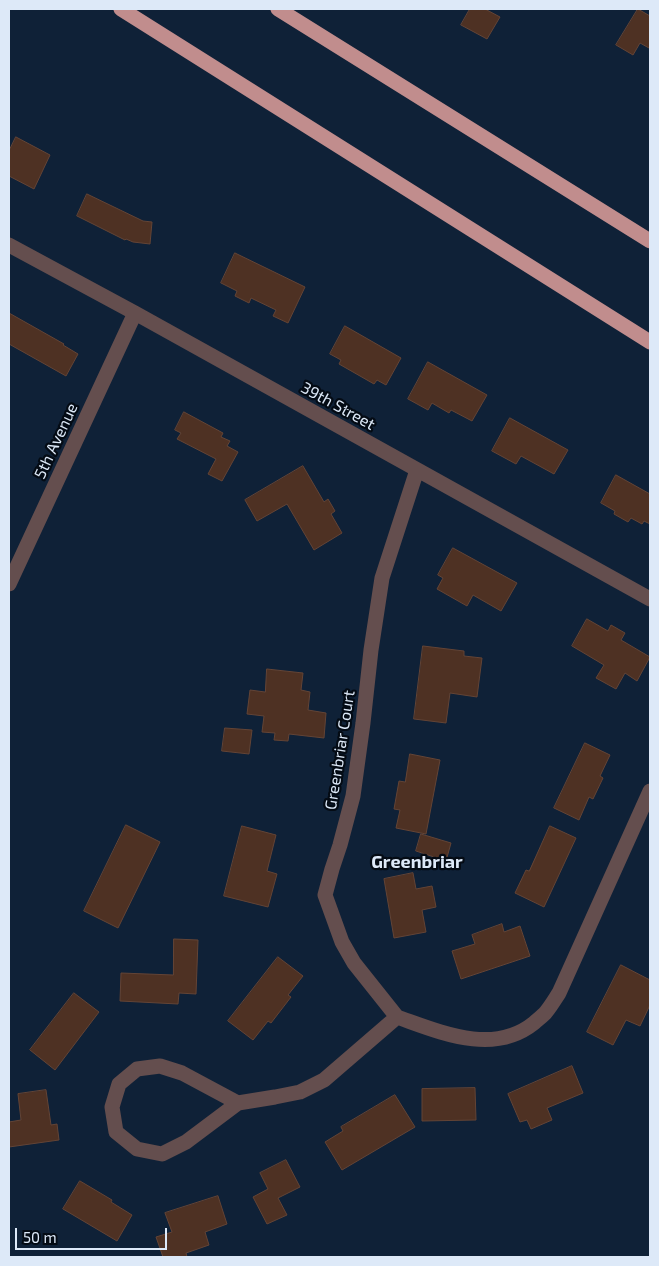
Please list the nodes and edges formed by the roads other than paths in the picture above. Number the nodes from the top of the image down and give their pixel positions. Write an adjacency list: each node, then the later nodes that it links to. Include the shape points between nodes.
1 (121, 9): 6 (highway)
2 (278, 9): 3 (highway)
3 (650, 241)
4 (9, 246): 5 (street, 39th Street)
5 (135, 313): 7 (street, 39th Street); 8 (street, 5th Avenue)
6 (650, 342)
7 (417, 470): 9 (street, 39th Street); 11 (street, Greenbriar Court, via 382,578 353,796 325,895 342,942 354,963)
8 (9, 584)
9 (650, 599)
10 (650, 791): 11 (street, via 559,993 545,1014 525,1030 500,1039 451,1035)
11 (397, 1017): 12 (street, via 324,1080 300,1092)
12 (238, 1103): 12 (street, via 182,1073 160,1066 137,1069 119,1084 112,1107 116,1132 137,1149 162,1154 186,1142)

